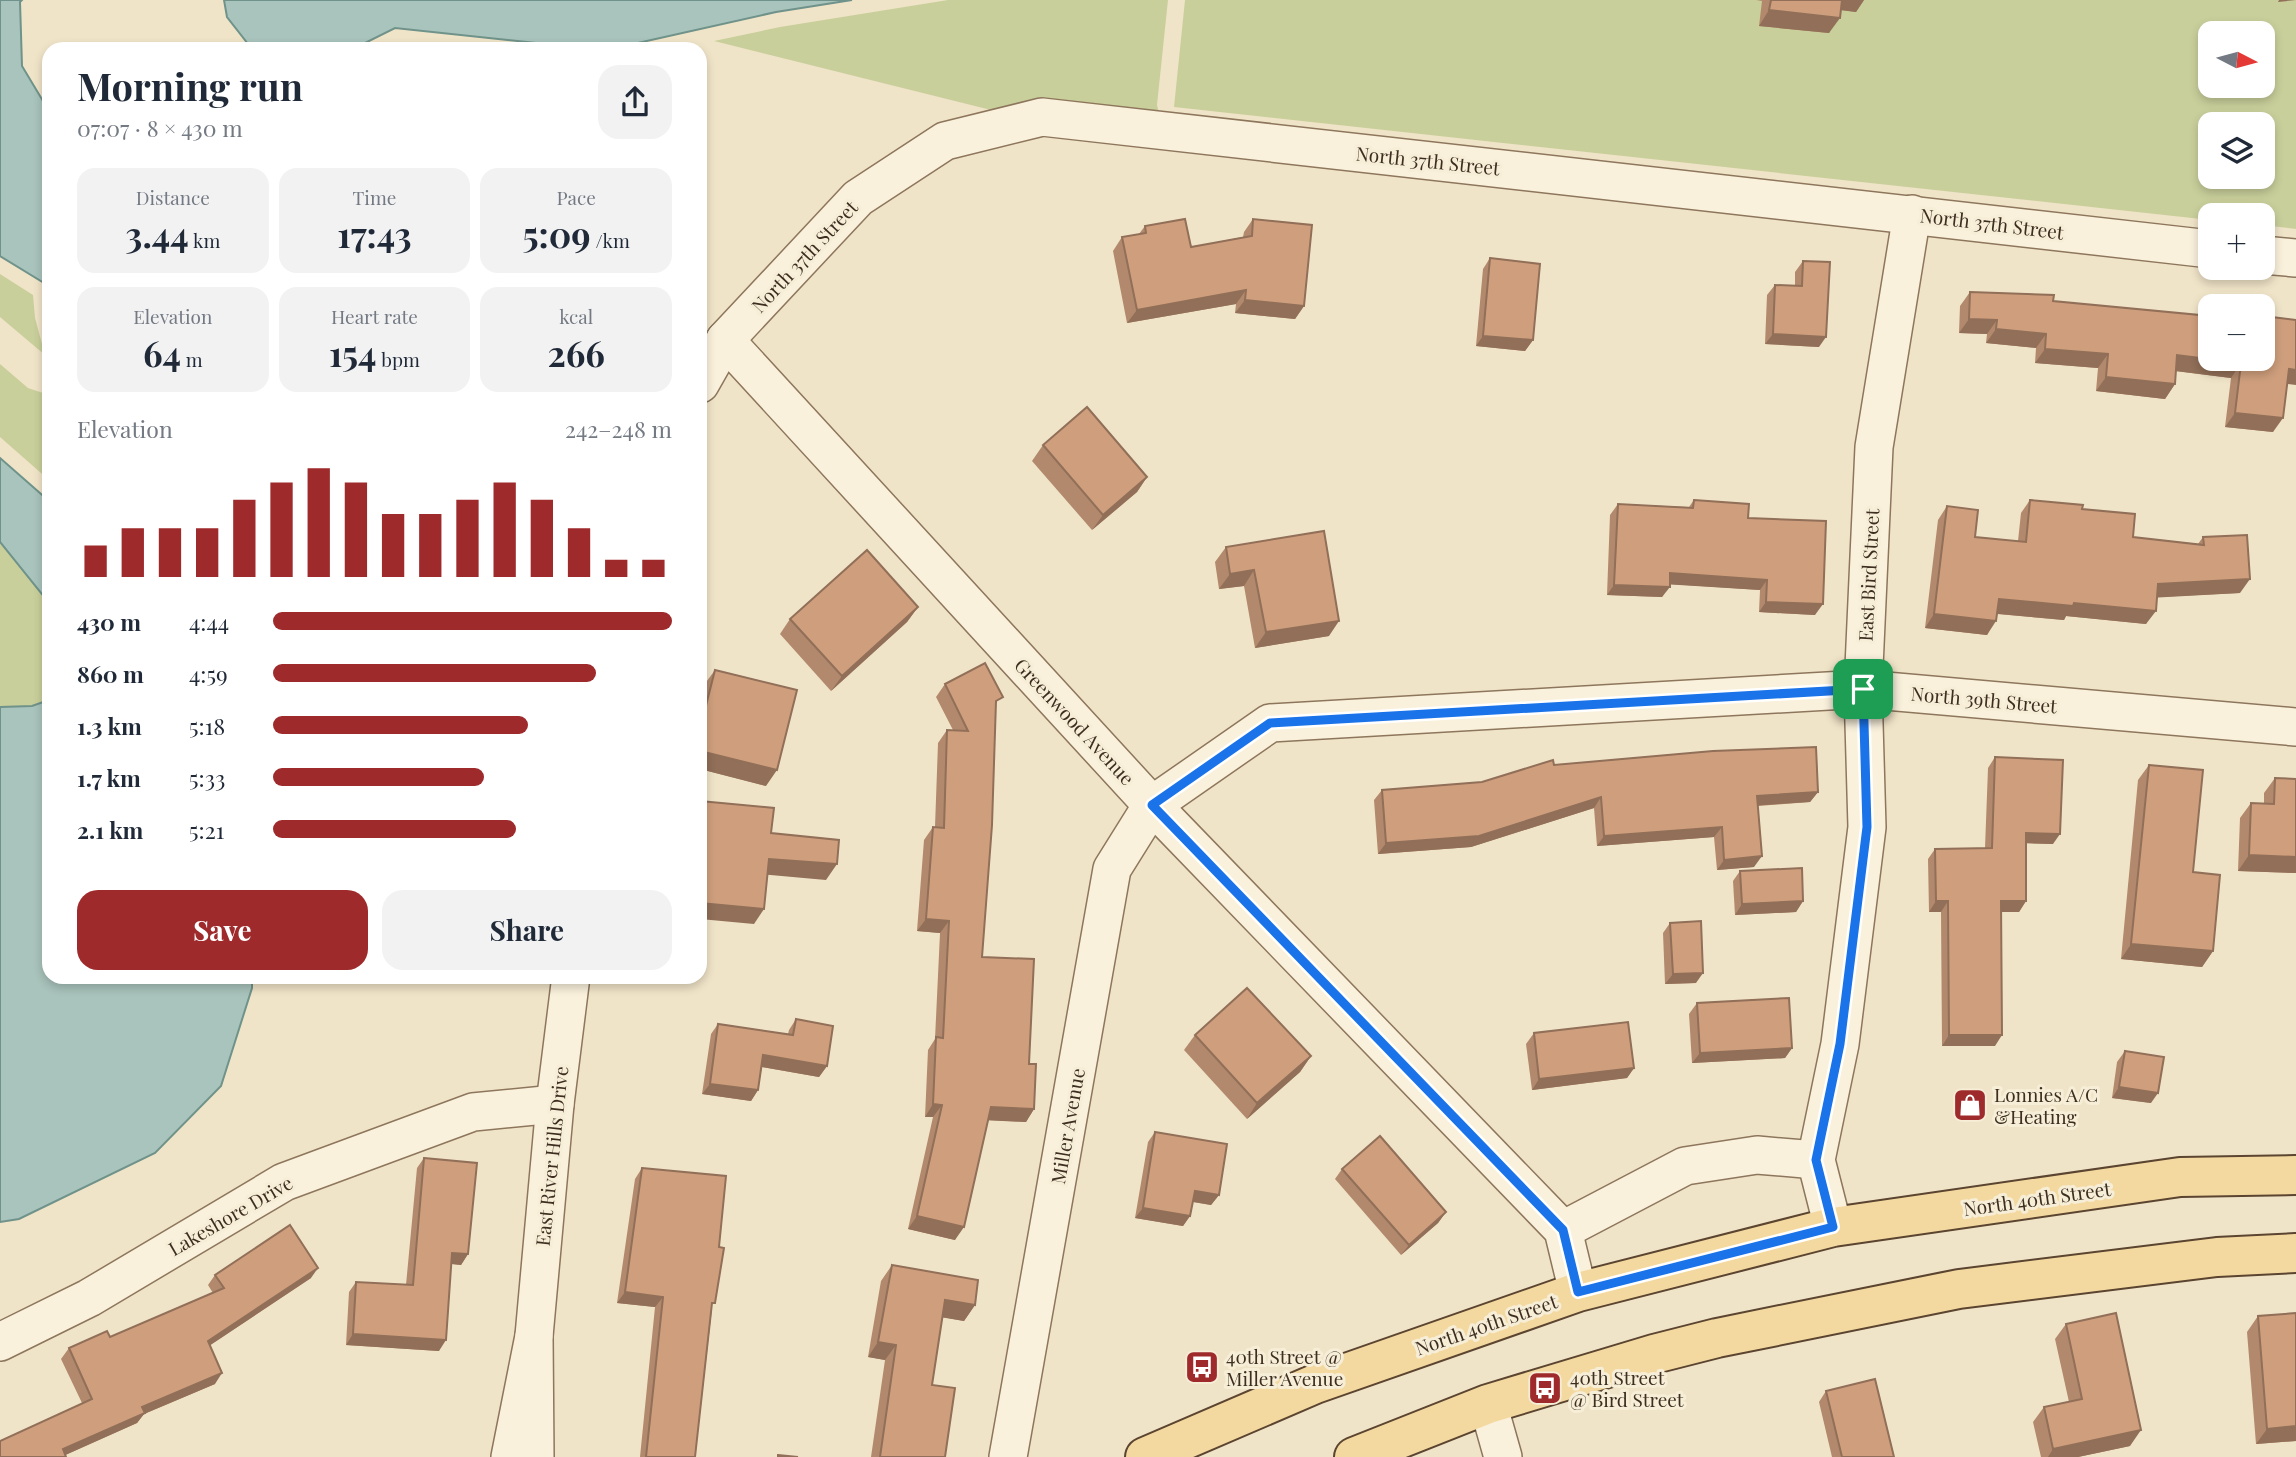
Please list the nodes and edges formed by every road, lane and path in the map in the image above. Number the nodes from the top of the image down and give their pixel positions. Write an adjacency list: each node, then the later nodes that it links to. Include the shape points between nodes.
1 (1912, 214): 2 (street, North 37th Street); 5 (street, North 37th Street, via 1042,117 945,141 858,198); 7 (street, East Bird Street, via 1874,447)
2 (2198, 247)
3 (2275, 256): 4 (street)
4 (2296, 258)
5 (725, 340): 6 (street); 9 (street, Greenwood Avenue)
6 (707, 372)
7 (1863, 689): 8 (street, North 39th Street); 9 (street, North 39th Street, via 1270,723); 12 (street, East Bird Street, via 1867,827 1840,1044)
8 (2296, 727)
9 (1152, 805): 15 (street, Greenwood Avenue); 23 (street, Miller Avenue, via 1112,869)
10 (570, 984): 11 (street, East River Hills Drive)
11 (555, 1104): 18 (street, East River Hills Drive); 19 (street, Lakeshore Drive, via 474,1112 284,1182 89,1298)
12 (1816, 1160): 14 (street, East Bird Street); 15 (street, via 1757,1155 1685,1166)
13 (2296, 1175): 14 (main road, North 40th Street, via 2179,1177)
14 (1833, 1227): 17 (main road, North 40th Street)
15 (1563, 1230): 17 (street)
16 (2296, 1253): 20 (main road, via 2217,1257 1959,1289 1691,1344)
17 (1578, 1292): 24 (main road, North 40th Street, via 1315,1384)
18 (534, 1336): 21 (street, East River Hills Drive); 22 (street, East River Hills Drive)
19 (0, 1342)
20 (1488, 1404): 25 (main road); 26 (street)
21 (510, 1457)
22 (535, 1457)
23 (1008, 1457)
24 (1145, 1457)
25 (1354, 1457)
26 (1503, 1457)

